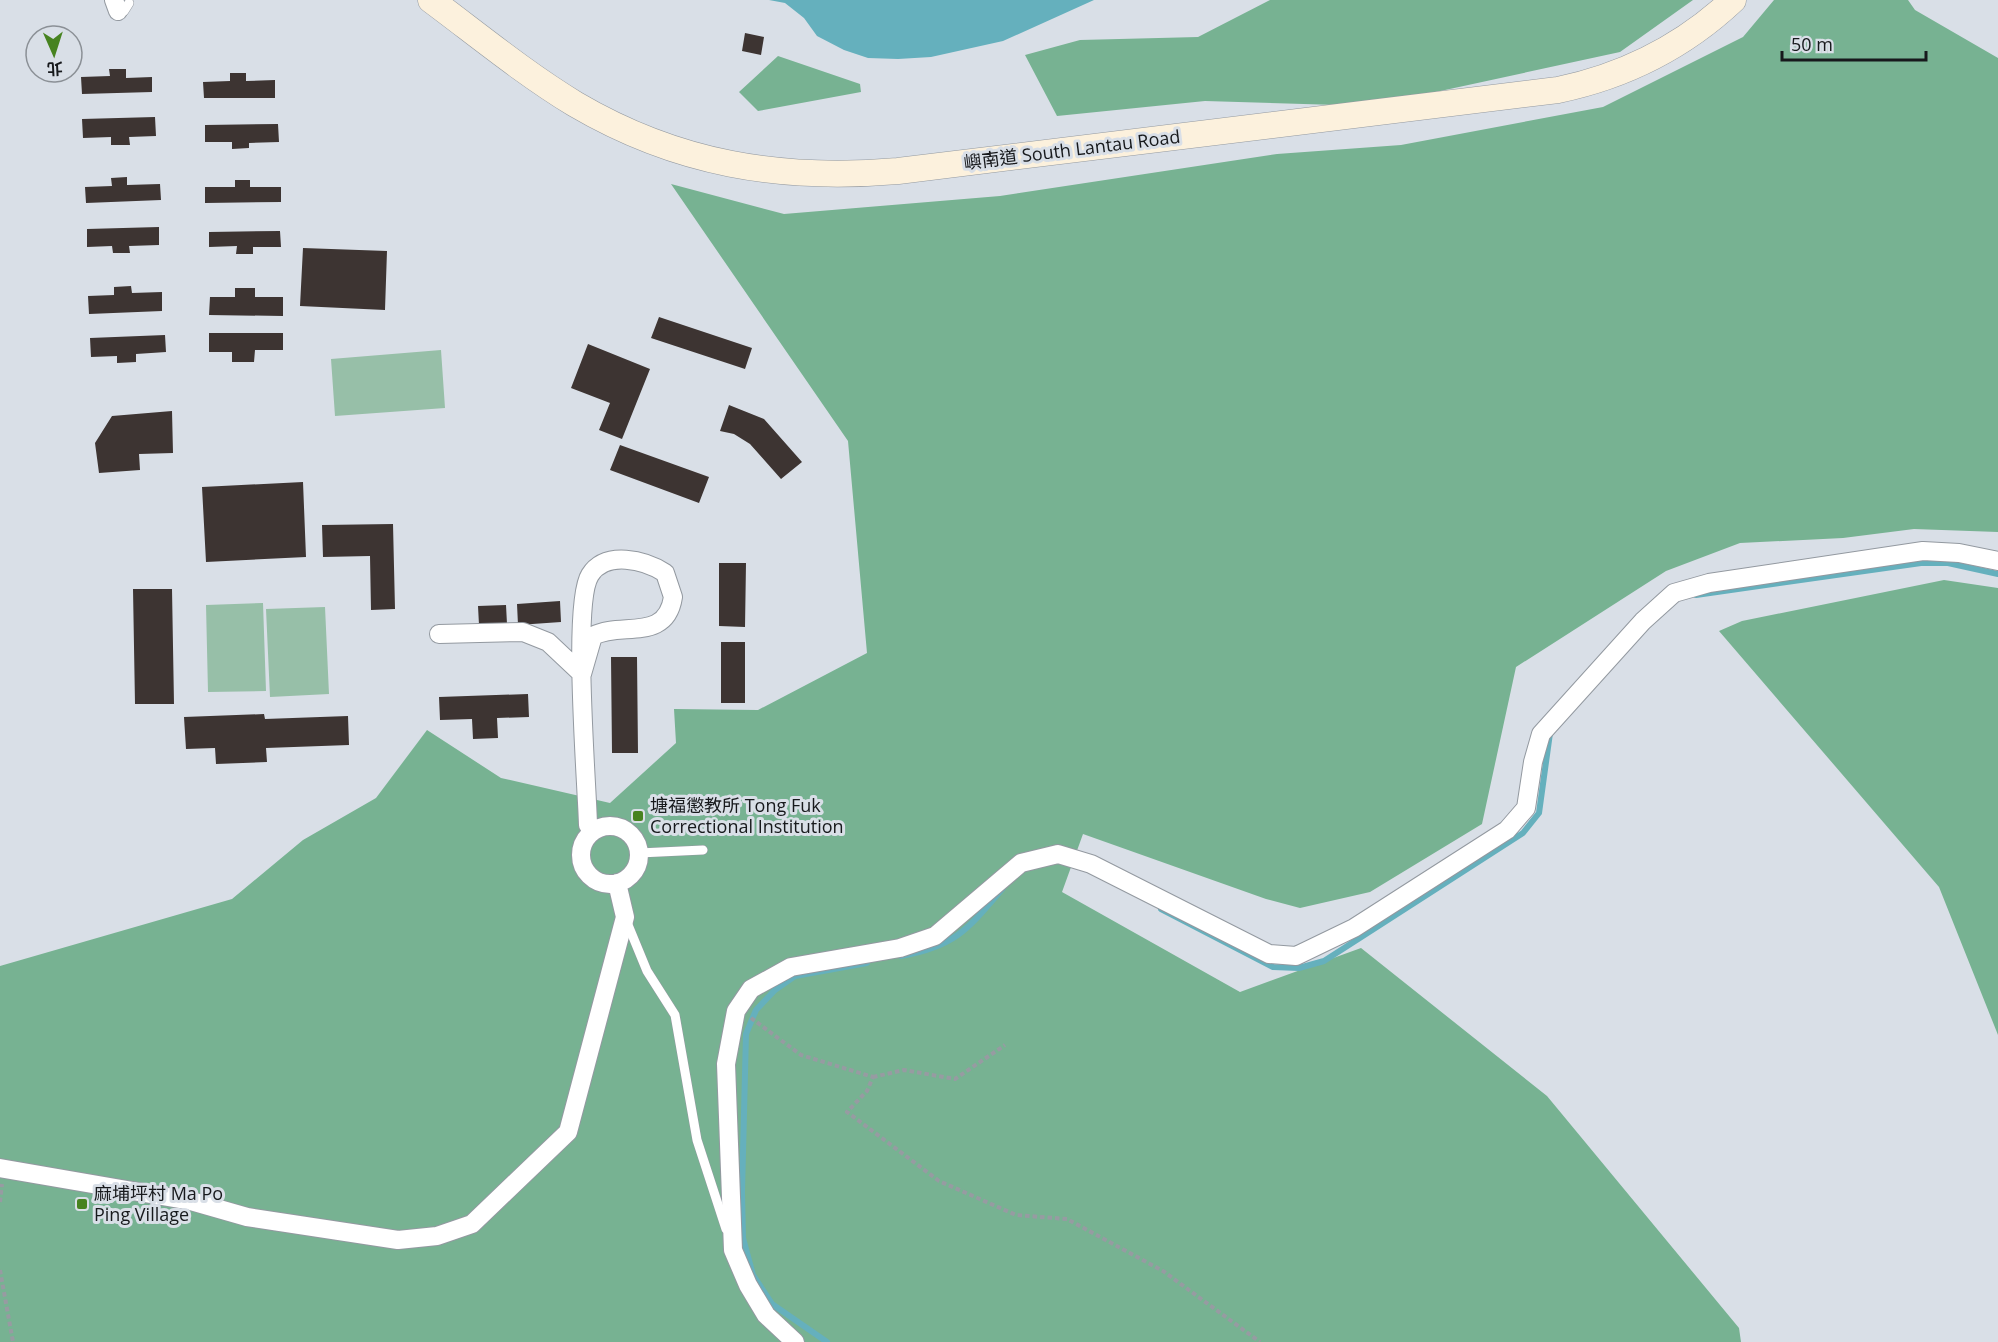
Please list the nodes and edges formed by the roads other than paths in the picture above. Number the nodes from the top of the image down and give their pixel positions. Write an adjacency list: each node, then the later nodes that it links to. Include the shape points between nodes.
1 (431, 0): 2 (main road, 嶼南道 South Lantau Road, via 552,90 637,136 730,165 834,175 910,170 1558,90 1614,75 1658,56)
2 (1733, 0)
3 (1998, 561): 12 (street, via 1923,551 1709,583 1674,593 1541,734 1526,808 1507,830 1354,928 1296,956 1269,954 1091,864 1058,854 1021,863 935,936 900,948 791,967 751,989 736,1011 726,1064)
4 (439, 634): 5 (street, via 523,633 548,642)
5 (582, 674): 5 (street, via 582,621 590,575 604,564 623,559 665,573 672,597 665,616 647,628 603,631 593,636); 6 (street, via 588,825)
6 (593, 831): 8 (street, via 609,826 626,831); 9 (street, via 583,845 582,863 592,878)
7 (703, 850): 8 (lane)
8 (639, 853): 9 (street, via 633,871)
9 (617, 883): 10 (street)
10 (625, 917): 11 (street, via 568,1132 472,1224 437,1236 398,1240 247,1217 191,1201); 12 (lane, via 647,971 675,1015 697,1140)
11 (0, 1168)
12 (733, 1250): 13 (street, via 766,1315)
13 (795, 1342)

